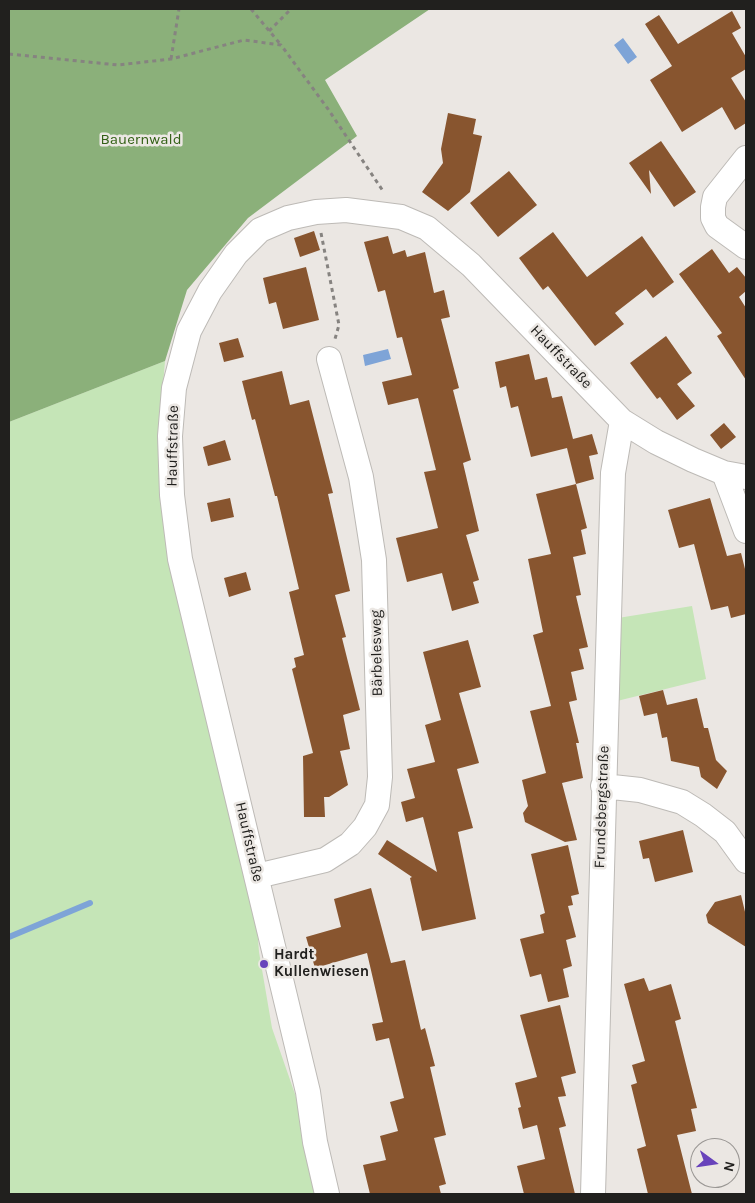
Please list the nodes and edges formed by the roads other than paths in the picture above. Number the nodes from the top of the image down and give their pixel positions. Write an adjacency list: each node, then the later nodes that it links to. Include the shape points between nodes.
1 (746, 158): 2 (street, via 715,197 712,207 717,226)
2 (746, 247)
3 (329, 359): 9 (street, Bärbelesweg, via 360,477 374,560 380,777 376,804 365,827 350,844 325,860)
4 (622, 421): 5 (street, Hauffstraße, via 656,442); 7 (street, Frundsbergstraße, via 613,473); 9 (street, Hauffstraße, via 471,265 427,228 401,217 346,210 316,212 288,218 260,230 236,254 210,291 189,331 174,388 170,436 172,496 180,559)
5 (735, 475): 6 (street)
6 (746, 531)
7 (603, 786): 8 (street, via 640,790 682,802 725,832); 11 (street, Frundsbergstraße)
8 (746, 861)
9 (257, 876): 10 (street, Hauffstraße, via 308,1092)
10 (326, 1194)
11 (593, 1194)

